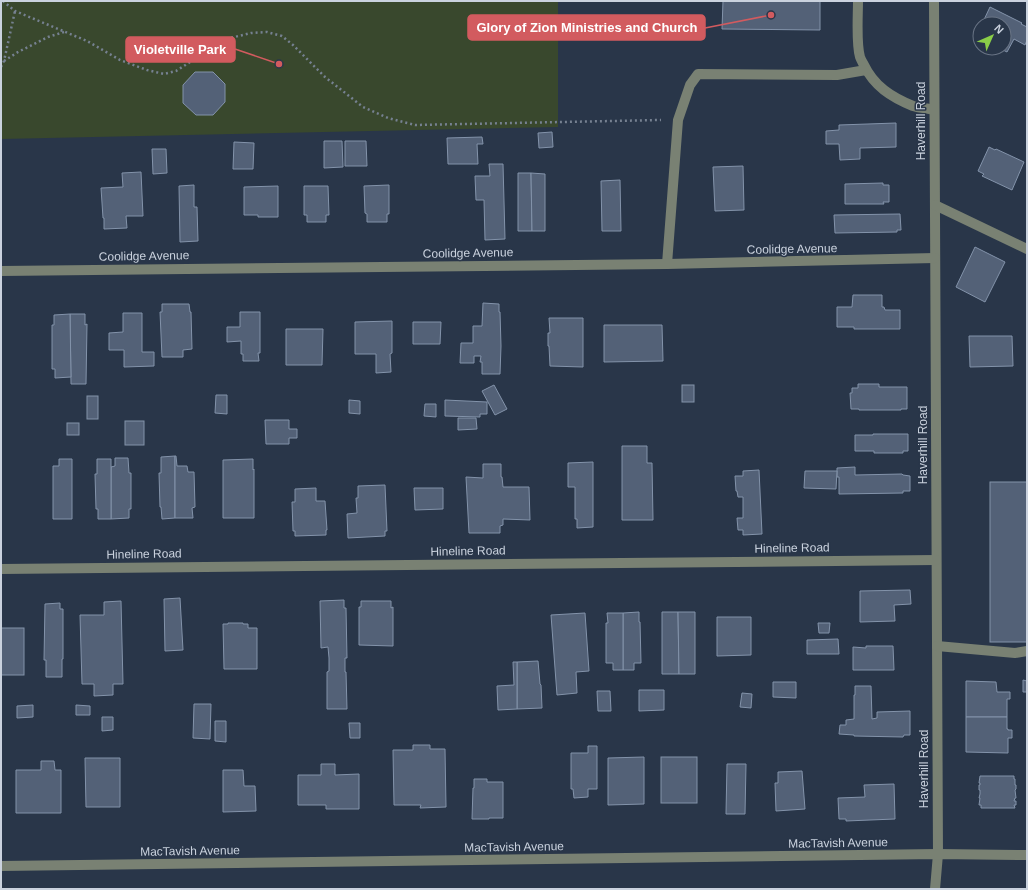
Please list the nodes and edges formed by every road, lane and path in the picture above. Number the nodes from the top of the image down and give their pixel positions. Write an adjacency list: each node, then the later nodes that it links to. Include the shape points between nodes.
1 (3, 1): 4 (path)
2 (858, 1): 8 (street, via 858,43 860,57)
3 (934, 1): 9 (street, Haverhill Road)
4 (15, 12): 5 (path); 6 (path)
5 (65, 32): 6 (path, via 48,37); 10 (path, via 120,60 164,74 176,71 226,39 267,32 282,36 325,77 363,107 388,118 415,125)
6 (4, 61): 7 (path)
7 (1, 67)
8 (866, 70): 9 (street, via 887,93 914,106); 10 (street, via 837,75 698,74 690,85)
9 (934, 110): 11 (street, Haverhill Road)
10 (678, 120): 14 (street)
11 (935, 206): 12 (street); 13 (street, Haverhill Road)
12 (1027, 249)
13 (935, 258): 14 (street, Coolidge Avenue); 16 (street, Haverhill Road)
14 (667, 264): 15 (street, Coolidge Avenue)
15 (1, 271)
16 (936, 560): 17 (street, Hineline Road); 18 (street, Haverhill Road)
17 (1, 569)
18 (936, 646): 19 (street, via 1015,653); 20 (street, Haverhill Road)
19 (1027, 651)
20 (938, 854): 21 (street, MacTavish Avenue); 22 (street, MacTavish Avenue); 23 (street, Haverhill Road)
21 (1027, 855)
22 (1, 866)
23 (936, 889)

